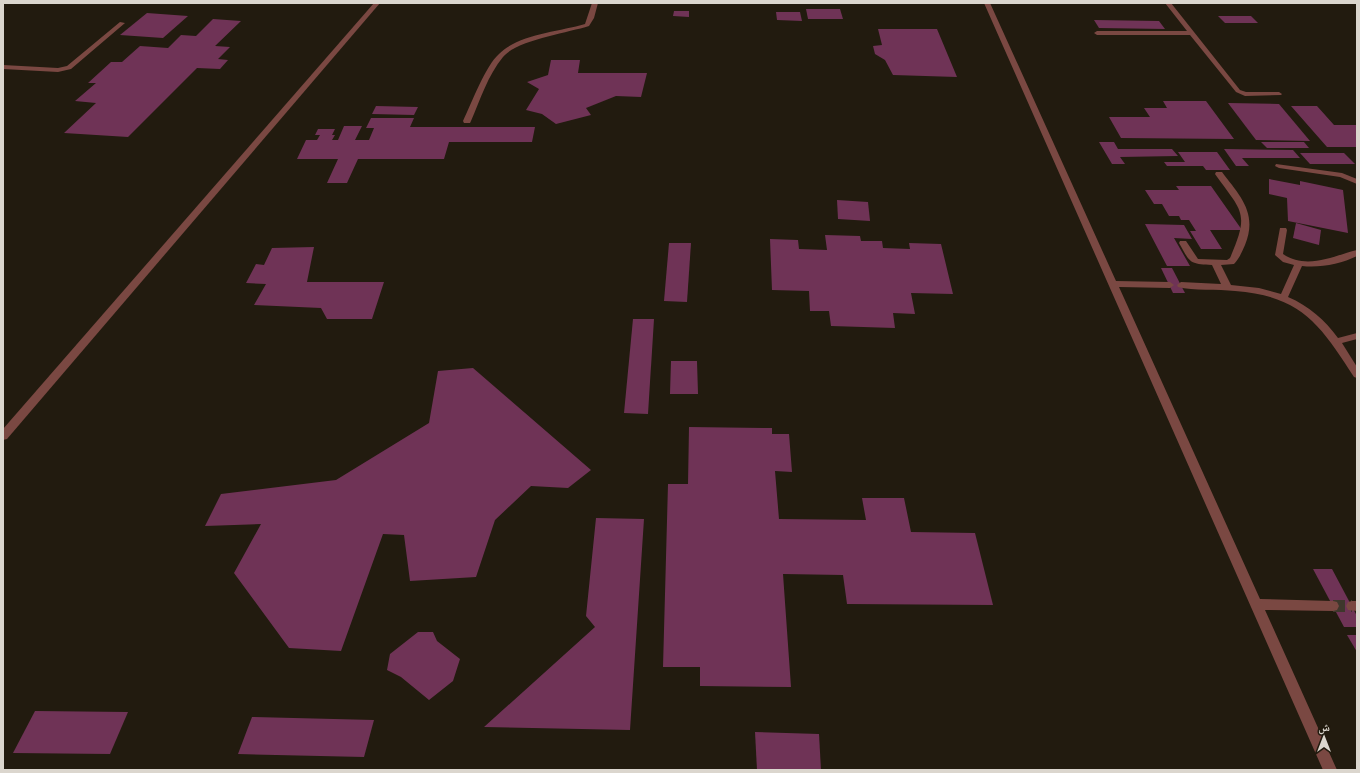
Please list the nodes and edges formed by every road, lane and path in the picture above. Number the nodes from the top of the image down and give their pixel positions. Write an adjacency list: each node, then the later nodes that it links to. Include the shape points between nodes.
1 (378, 3): 27 (street)
2 (595, 3): 10 (street, via 587,24 524,41 501,55)
3 (987, 3): 19 (street)
4 (1168, 3): 7 (street)
5 (122, 23): 8 (street, via 69,68 58,70)
6 (1097, 33): 7 (street)
7 (1191, 33): 9 (street, via 1238,91 1245,94)
8 (3, 67)
9 (1279, 94)
10 (467, 121)
11 (1279, 166): 13 (street, via 1342,175)
12 (1219, 174): 17 (street, via 1242,207 1246,226 1233,261)
13 (1357, 182)
14 (1283, 230): 18 (street, via 1279,255 1287,261)
15 (1183, 243): 17 (street, via 1193,260)
16 (1357, 254): 18 (street)
17 (1215, 263): 22 (street)
18 (1299, 264): 23 (street)
19 (1112, 284): 20 (street); 28 (street)
20 (1170, 285)
21 (1181, 285): 22 (street)
22 (1228, 286): 23 (street, via 1265,292)
23 (1283, 299): 25 (street, via 1316,318)
24 (1357, 336): 25 (street)
25 (1335, 342): 26 (street)
26 (1357, 375)
27 (3, 436)
28 (1257, 604): 29 (street); 30 (street)
29 (1333, 606)
30 (1330, 770)

